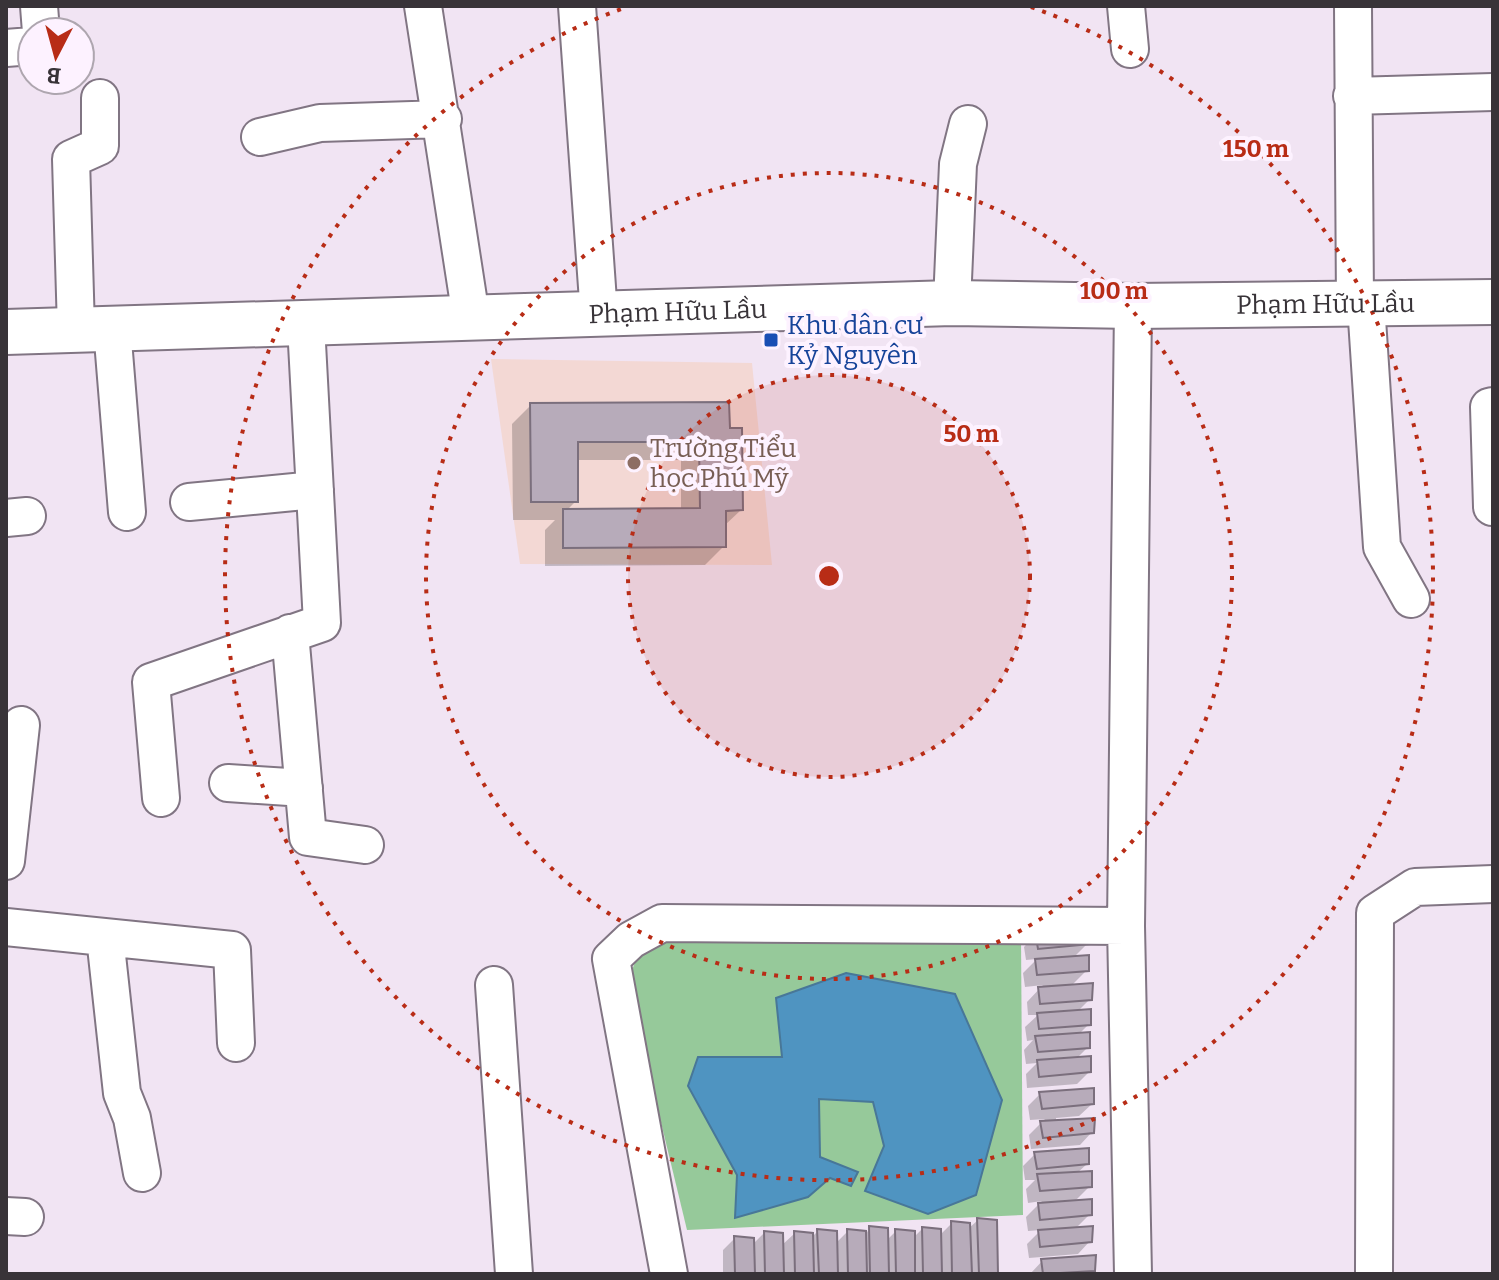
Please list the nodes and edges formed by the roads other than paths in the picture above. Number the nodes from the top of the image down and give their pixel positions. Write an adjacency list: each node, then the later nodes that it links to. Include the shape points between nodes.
1 (423, 6): 9 (street)
2 (577, 6): 16 (street)
3 (1126, 6): 5 (street)
4 (1353, 6): 7 (street)
5 (1130, 49)
6 (1493, 92): 7 (street)
7 (1352, 96): 14 (street)
8 (100, 98): 19 (street, via 100,146 71,159)
9 (443, 119): 11 (street, via 320,123); 17 (street)
10 (968, 124): 13 (street, via 958,164)
11 (260, 137)
12 (1493, 302): 14 (main road, Phạm Hữu Lầu)
13 (952, 303): 15 (main road, Phạm Hữu Lầu); 16 (main road, Phạm Hữu Lầu)
14 (1361, 304): 15 (main road, Phạm Hữu Lầu); 26 (street, via 1382,547)
15 (1133, 306): 35 (street)
16 (599, 315): 17 (main road, Phạm Hữu Lầu)
17 (471, 317): 18 (main road, Phạm Hữu Lầu)
18 (306, 325): 19 (main road, Phạm Hữu Lầu); 22 (street)
19 (94, 329): 20 (main road, Phạm Hữu Lầu); 25 (street)
20 (6, 332)
21 (1493, 406): 24 (street)
22 (315, 490): 23 (street); 27 (street, via 322,623)
23 (189, 502)
24 (1492, 507)
25 (127, 512)
26 (1411, 599)
27 (290, 633): 30 (street); 31 (street, via 151,682)
28 (21, 725): 33 (street)
29 (228, 783): 30 (street)
30 (304, 788): 32 (street, via 308,837)
31 (161, 798)
32 (365, 845)
33 (6, 861)
34 (1493, 884): 44 (street, via 1415,887 1375,913)
35 (1126, 926): 42 (street, via 662,923 631,940 611,959); 43 (street)
36 (6, 927): 37 (street)
37 (105, 937): 39 (street, via 232,950); 40 (street, via 122,1093)
38 (494, 985): 41 (street)
39 (236, 1043)
40 (142, 1173)
41 (514, 1274)
42 (669, 1274)
43 (1133, 1274)
44 (1374, 1274)

